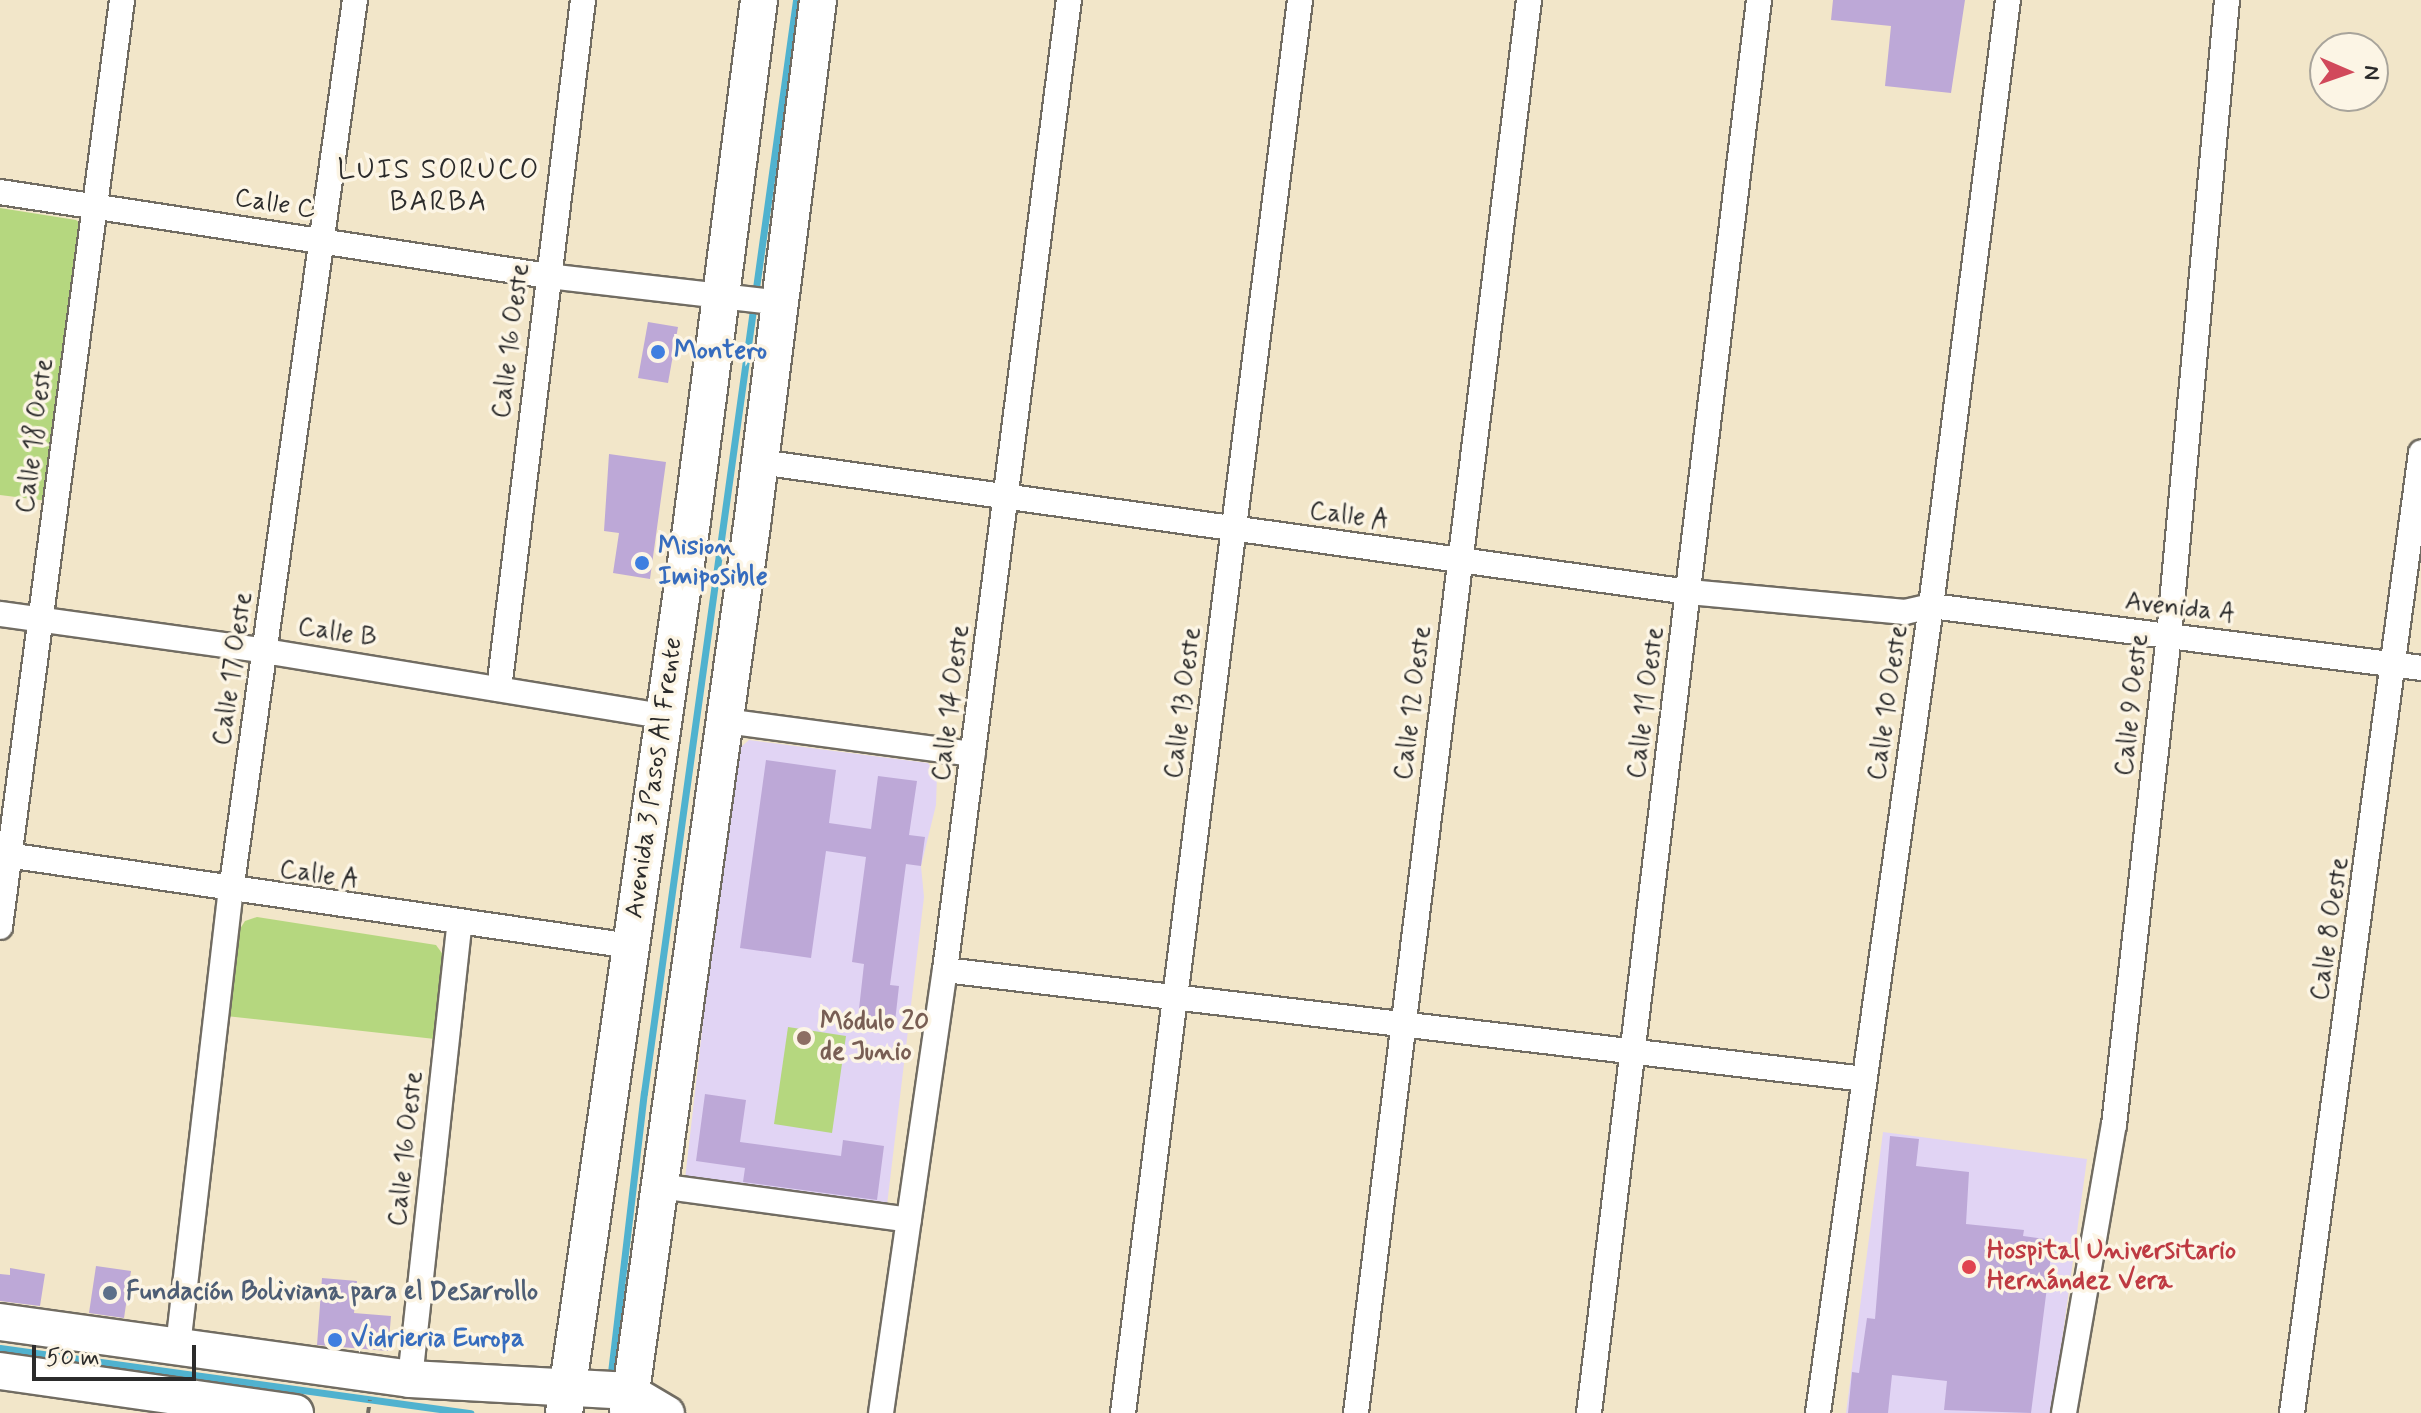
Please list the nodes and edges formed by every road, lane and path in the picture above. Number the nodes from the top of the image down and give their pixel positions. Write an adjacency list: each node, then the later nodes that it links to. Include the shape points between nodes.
1 (122, 0): 13 (street, Calle 18 Oeste)
2 (355, 0): 14 (street, Calle 17 Oeste)
3 (583, 0): 15 (street, Calle 16 Oeste)
4 (759, 0): 16 (main road, Avenida 3 Pasos Al Frente)
5 (818, 0): 16 (main road, Avenida 3 Pasos Al Frente)
6 (1069, 0): 19 (street, Calle 14 Oeste)
7 (1300, 0): 20 (street, Calle 13 Oeste)
8 (1529, 0): 21 (street, Calle 12 Oeste)
9 (1759, 0): 22 (street, Calle 11 Oeste)
10 (2008, 0): 23 (street, Calle 10 Oeste)
11 (2227, 0): 26 (street, Calle 9 Oeste)
12 (0, 192): 13 (street, Calle C)
13 (94, 206): 14 (street, Calle C); 25 (street, Calle 18 Oeste)
14 (325, 240): 15 (street, Calle C); 27 (street, Calle 17 Oeste)
15 (548, 276): 16 (street, Calle C); 30 (street, Calle 16 Oeste)
16 (751, 300): 18 (main road, Avenida 3 Pasos Al Frente); 31 (main road, Avenida 3 Pasos Al Frente)
17 (2421, 453): 28 (street, Calle 8 Oeste)
18 (760, 462): 19 (street, Calle A); 32 (main road, Avenida 3 Pasos Al Frente)
19 (1006, 500): 20 (street, Calle A); 33 (street, Calle 14 Oeste)
20 (1234, 531): 21 (street, Calle A); 40 (street, Calle 13 Oeste)
21 (1459, 560): 22 (street, Calle A); 41 (street, Calle 12 Oeste)
22 (1689, 592): 23 (street, Calle A, via 1905,612); 42 (street, Calle 11 Oeste)
23 (1931, 606): 26 (street, Avenida A); 43 (street, Calle 10 Oeste)
24 (0, 614): 25 (street, Calle B)
25 (40, 621): 27 (street, Calle B); 34 (street, Calle 18 Oeste)
26 (2169, 636): 28 (street, Avenida A); 59 (street, Calle 9 Oeste, via 2114,1125)
27 (265, 651): 30 (street, Calle B); 35 (street, Calle 17 Oeste)
28 (2396, 665): 29 (street, Avenida A); 60 (street, Calle 8 Oeste)
29 (2421, 668)
30 (499, 689): 31 (street, Calle B)
31 (663, 716): 38 (main road, Avenida 3 Pasos Al Frente)
32 (725, 721): 33 (street); 44 (main road, Avenida 3 Pasos Al Frente)
33 (973, 754): 39 (street, Calle 14 Oeste)
34 (5, 855): 35 (street, Calle A); 37 (street, Calle 18 Oeste)
35 (231, 891): 36 (street, Calle A); 47 (street, Calle 17 Oeste)
36 (459, 925): 38 (street, Calle A); 49 (street, Calle 16 Oeste)
37 (0, 927)
38 (631, 946): 50 (main road, Avenida 3 Pasos Al Frente)
39 (945, 970): 40 (street); 45 (street, Calle 14 Oeste)
40 (1174, 997): 41 (street); 55 (street, Calle 13 Oeste)
41 (1403, 1024): 42 (street); 56 (street, Calle 12 Oeste)
42 (1635, 1052): 43 (street); 57 (street, Calle 11 Oeste)
43 (1864, 1079): 58 (street, Calle 10 Oeste)
44 (659, 1186): 45 (street); 50 (main road, Avenida 3 Pasos Al Frente)
45 (909, 1220): 54 (street, Calle 14 Oeste)
46 (0, 1322): 47 (main road)
47 (178, 1346): 49 (main road)
48 (0, 1371): 51 (main road)
49 (410, 1379): 50 (main road)
50 (601, 1398): 53 (street)
51 (164, 1402): 52 (main road)
52 (295, 1413)
53 (668, 1413)
54 (881, 1413)
55 (1123, 1413)
56 (1356, 1413)
57 (1589, 1413)
58 (1818, 1413)
59 (2064, 1413)
60 (2292, 1413)

